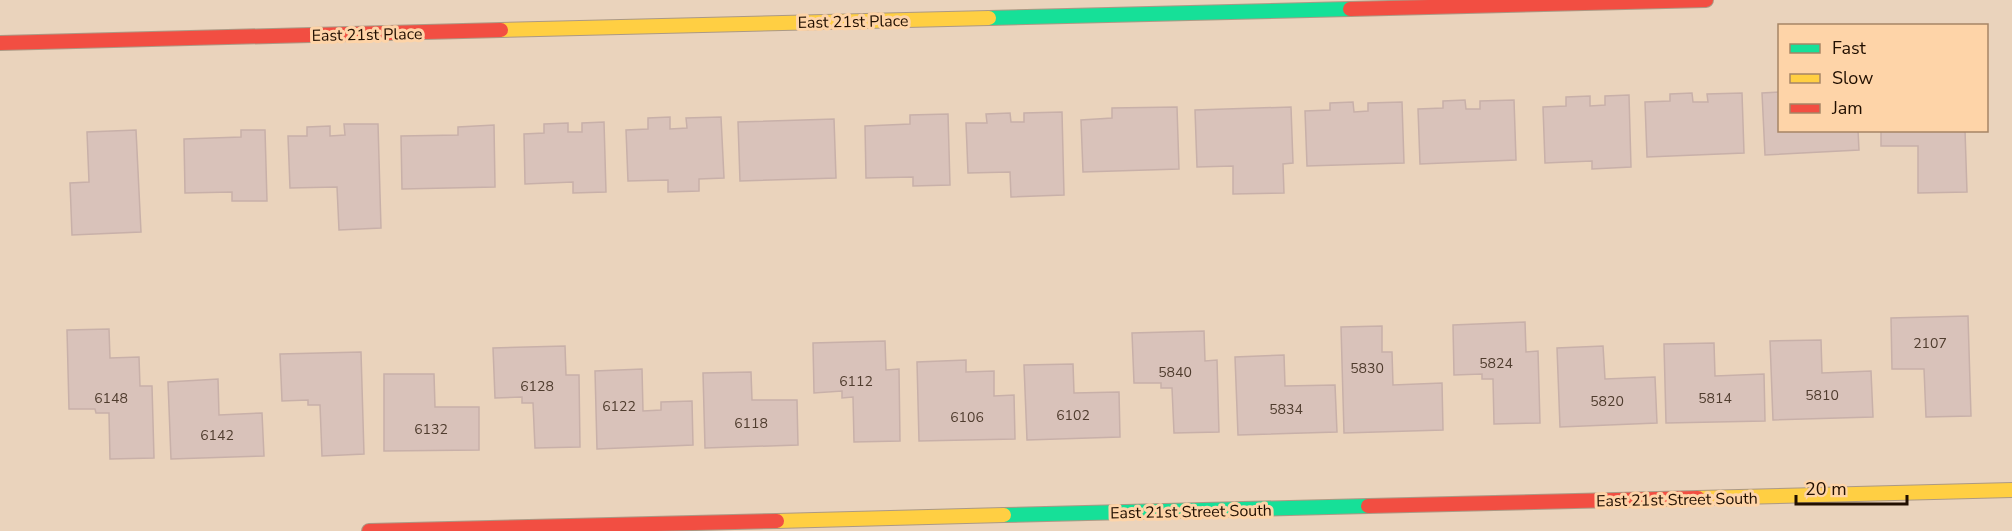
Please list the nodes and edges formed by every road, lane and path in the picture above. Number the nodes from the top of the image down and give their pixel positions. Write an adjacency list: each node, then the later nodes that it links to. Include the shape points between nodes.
1 (1706, 0): 2 (street, East 21st Place)
2 (0, 43)
3 (2012, 490): 4 (street, East 21st Street South)
4 (369, 531)

